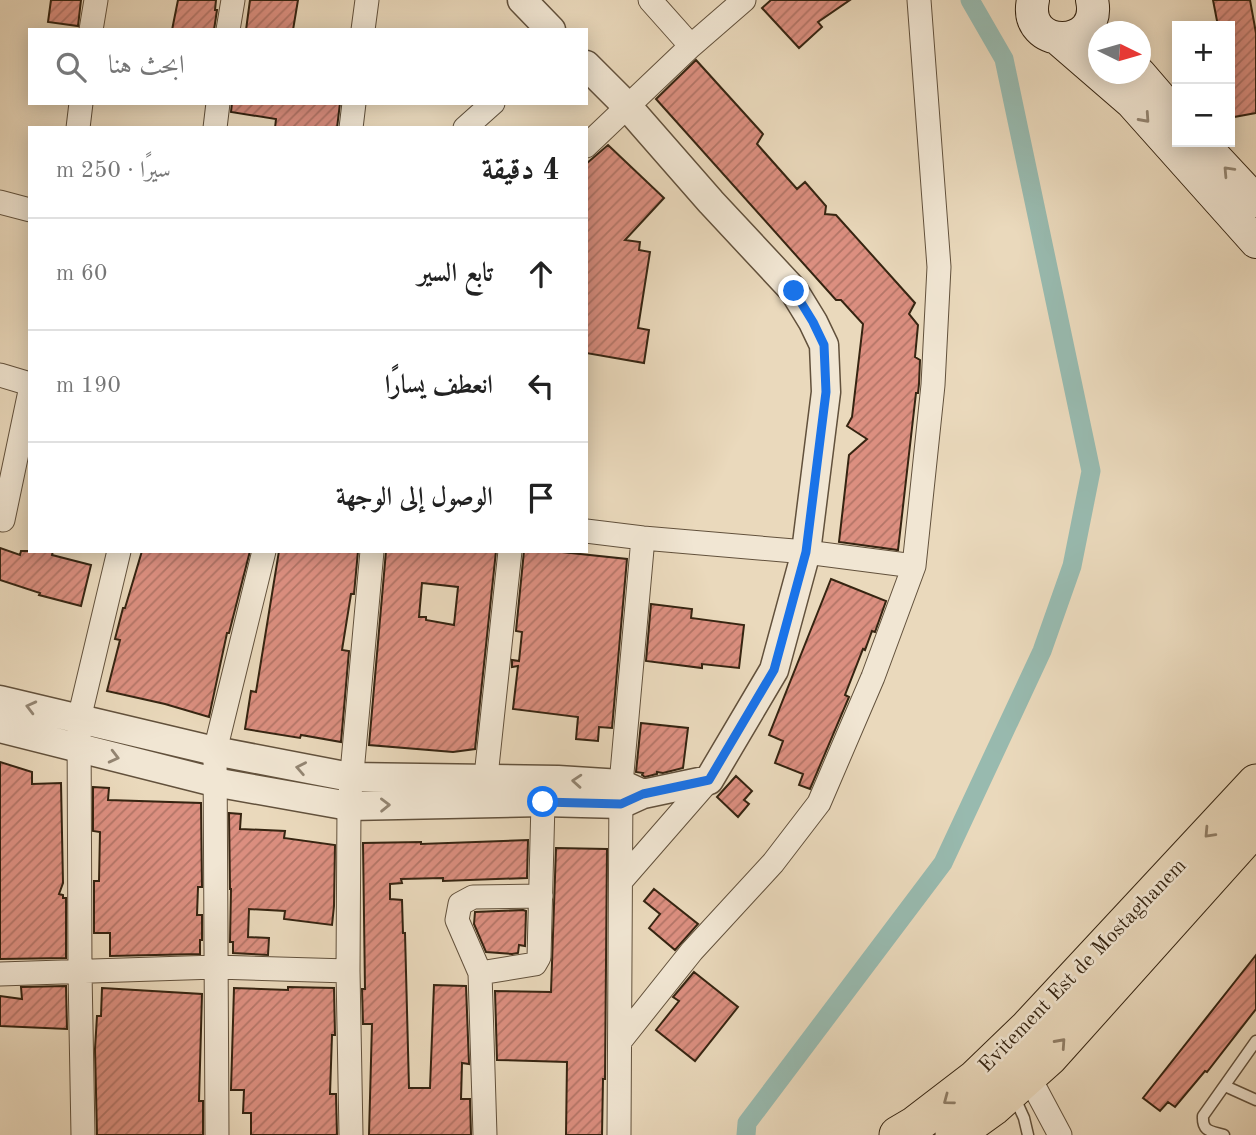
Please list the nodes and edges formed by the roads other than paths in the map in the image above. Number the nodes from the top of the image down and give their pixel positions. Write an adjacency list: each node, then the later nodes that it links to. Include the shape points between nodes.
1 (96, 0): 10 (street)
2 (233, 0): 11 (street)
3 (367, 0): 12 (street)
4 (522, 0): 13 (street)
5 (650, 0): 14 (street)
6 (744, 0): 14 (street)
7 (919, 0): 45 (street, via 940,267)
8 (1036, 16): 9 (main road, via 1067,38 1083,31); 32 (main road, one-way to 32, via 1132,103)
9 (1097, 16)
10 (92, 28)
11 (229, 28)
12 (363, 28)
13 (549, 28)
14 (691, 46): 21 (street)
15 (588, 67): 21 (street)
16 (1149, 84): 22 (main road)
17 (81, 105): 23 (street)
18 (218, 105): 24 (street)
19 (354, 105): 25 (street)
20 (491, 105): 26 (street)
21 (627, 106): 27 (street); 40 (street, via 794,291 824,345 826,392)
22 (1172, 111)
23 (78, 126)
24 (215, 126)
25 (351, 126)
26 (467, 126)
27 (588, 144)
28 (1205, 147): 29 (main road, one-way to 28)
29 (1256, 201)
30 (0, 202): 31 (street)
31 (28, 209)
32 (1256, 242)
33 (0, 375): 34 (street)
34 (28, 383)
35 (28, 411): 36 (street)
36 (25, 442): 37 (street)
37 (3, 520)
38 (588, 531): 39 (street)
39 (643, 538): 40 (street); 56 (street)
40 (806, 552): 45 (street); 52 (street, via 774,670)
41 (119, 553): 47 (street)
42 (264, 553): 50 (street)
43 (372, 553): 51 (street)
44 (510, 553): 55 (street)
45 (914, 566): 67 (street, via 873,677 818,803 773,863 692,951)
46 (0, 700): 47 (street, one-way to 46)
47 (79, 719): 49 (street); 50 (street)
48 (0, 728): 49 (street)
49 (79, 748): 53 (street, one-way to 53); 64 (street)
50 (215, 751): 51 (street, one-way to 50); 53 (street)
51 (350, 777): 55 (street); 58 (street)
52 (709, 780): 56 (street); 60 (street)
53 (214, 782): 58 (street); 62 (street)
54 (1256, 783): 78 (highway, Evitement Est de Mostaghanem, one-way to 78, via 1028,1028 975,1079)
55 (485, 791): 56 (street, one-way to 55, via 558,780); 57 (street); 58 (street, one-way to 55)
56 (628, 794): 57 (street); 60 (street)
57 (543, 802): 61 (street)
58 (349, 806): 63 (street)
59 (1256, 826): 70 (highway, Evitement Est de Mostaghanem, one-way to 59)
60 (621, 881): 67 (street)
61 (541, 896): 65 (street, via 535,964); 65 (street, via 473,897 460,904 457,920)
62 (216, 967): 63 (street); 64 (street); 74 (street)
63 (348, 971): 75 (street)
64 (79, 972): 66 (street); 73 (street)
65 (480, 973): 76 (street)
66 (0, 974)
67 (621, 1040): 77 (street)
68 (1254, 1047): 69 (lane)
69 (1225, 1086): 71 (lane); 82 (lane, via 1203,1116 1202,1125)
70 (1021, 1094): 72 (street); 72 (lane); 79 (highway, Evitement Est de Mostaghanem, via 993,1107); 80 (lane)
71 (1256, 1100)
72 (1045, 1107): 81 (street)
73 (83, 1135)
74 (217, 1135)
75 (351, 1135)
76 (485, 1135)
77 (619, 1135)
78 (898, 1135)
79 (954, 1135)
80 (1028, 1135)
81 (1060, 1135)
82 (1223, 1135)

